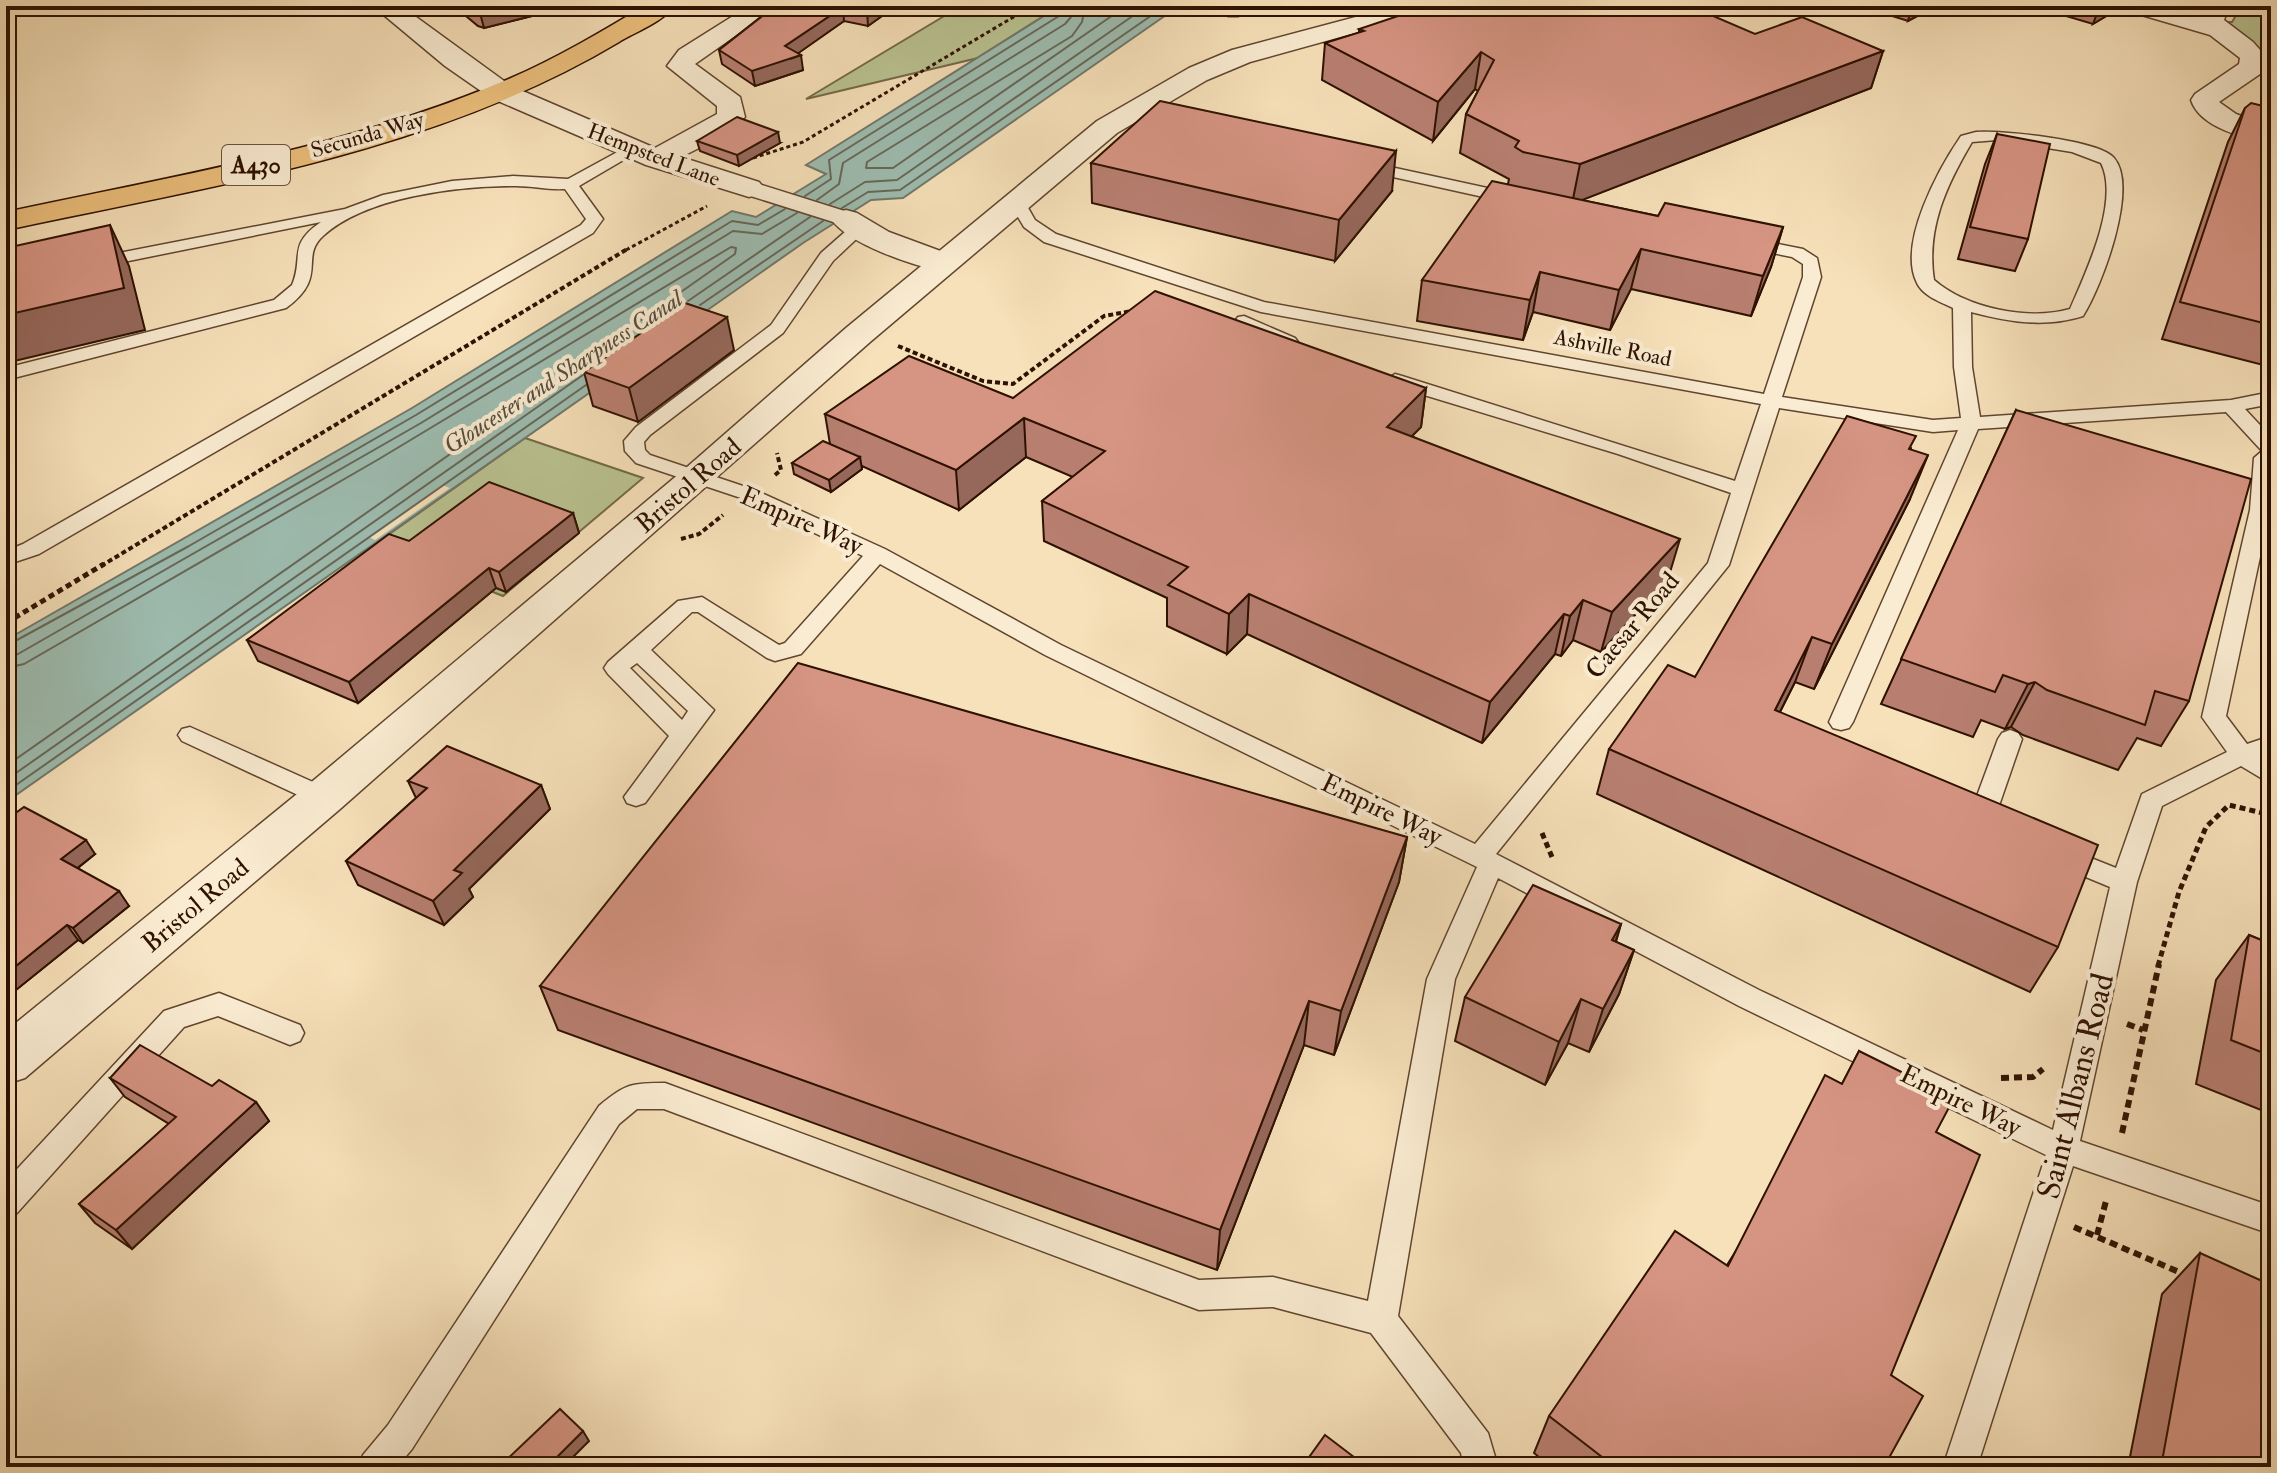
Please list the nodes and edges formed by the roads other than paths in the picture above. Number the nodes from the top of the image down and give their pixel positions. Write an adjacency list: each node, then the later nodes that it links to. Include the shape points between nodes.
1 (385, 6): 8 (street, Hempsted Lane)
2 (662, 6): 8 (main road, Secunda Way / A430, via 570,60)
3 (766, 6): 10 (street, via 680,66 730,103 731,117 715,129)
4 (1425, 6): 14 (street, Bristol Road, via 1241,56 1198,74 1107,127)
5 (2137, 6): 6 (street)
6 (2217, 17): 7 (street)
7 (2262, 60): 9 (street, via 2205,100 2208,110 2226,120)
8 (501, 92): 10 (street, Hempsted Lane); 17 (main road, Secunda Way / A430, via 387,131)
9 (2271, 136)
10 (644, 154): 12 (street, Hempsted Lane); 13 (lane)
11 (1363, 166): 15 (lane)
12 (738, 183): 18 (street, Hempsted Lane)
13 (569, 184): 16 (lane, via 477,184); 35 (lane, via 595,219 587,229 31,549)
14 (1017, 202): 20 (street, Bristol Road); 28 (lane, Ashville Road, via 1031,228 1050,238 1261,307)
15 (1529, 202)
16 (355, 210): 21 (lane); 25 (lane, via 311,238 304,254 304,281 298,293 280,304)
17 (6, 221)
18 (849, 222): 20 (street, Hempsted Lane); 32 (lane, Empire Way, via 777,329 634,441 643,459)
19 (1728, 239): 28 (lane, Caesar Road, via 1797,253 1811,262 1812,277)
20 (943, 263): 32 (street, Bristol Road)
21 (84, 266)
22 (1962, 305): 22 (lane, via 1925,282 1922,251 1927,222 1966,139 1981,134 2068,146 2111,162 2116,184 2107,232 2077,312 2062,318); 30 (lane)
23 (1244, 321): 24 (lane)
24 (1314, 351)
25 (6, 374)
26 (1380, 376): 33 (lane)
27 (2271, 398): 29 (lane, Ashville Road)
28 (1773, 401): 30 (lane, Ashville Road, via 1933,426); 33 (lane, Caesar Road)
29 (2231, 406): 30 (lane, Ashville Road); 31 (lane)
30 (1971, 422): 36 (lane)
31 (2271, 452): 40 (lane, via 2264,458 2260,510 2214,717)
32 (699, 476): 34 (lane, Empire Way); 42 (street, Bristol Road)
33 (1743, 490): 48 (lane, Caesar Road, via 1718,565 1494,836)
34 (877, 554): 43 (lane, via 785,653 775,653 702,604 694,604 616,668 683,735); 48 (lane, Empire Way, via 1053,650)
35 (6, 558)
36 (1841, 722)
37 (190, 735): 42 (lane)
38 (2010, 739): 45 (lane)
39 (2271, 745): 40 (lane, Saint Albans Road)
40 (2242, 755): 41 (lane); 49 (lane, Saint Albans Road, via 2151,800)
41 (2271, 775)
42 (324, 797): 51 (street, Bristol Road)
43 (636, 797)
44 (1953, 812): 45 (lane)
45 (1980, 823): 46 (lane)
46 (2009, 835)
47 (2038, 847): 49 (lane)
48 (1486, 860): 52 (lane, Empire Way, via 1749,998); 55 (lane, Caesar Road, via 1441,979)
49 (2124, 882): 52 (lane, Saint Albans Road)
50 (290, 1033): 53 (lane, via 219,1004 174,1019)
51 (6, 1062)
52 (2063, 1149): 54 (lane, Empire Way); 58 (lane, Saint Albans Road)
53 (6, 1203)
54 (2271, 1220)
55 (1381, 1320): 56 (lane, via 1273,1292 1199,1295 665,1096 631,1096 609,1115 400,1437); 57 (lane, via 1476,1445)
56 (375, 1467)
57 (1481, 1467)
58 (1960, 1467)

